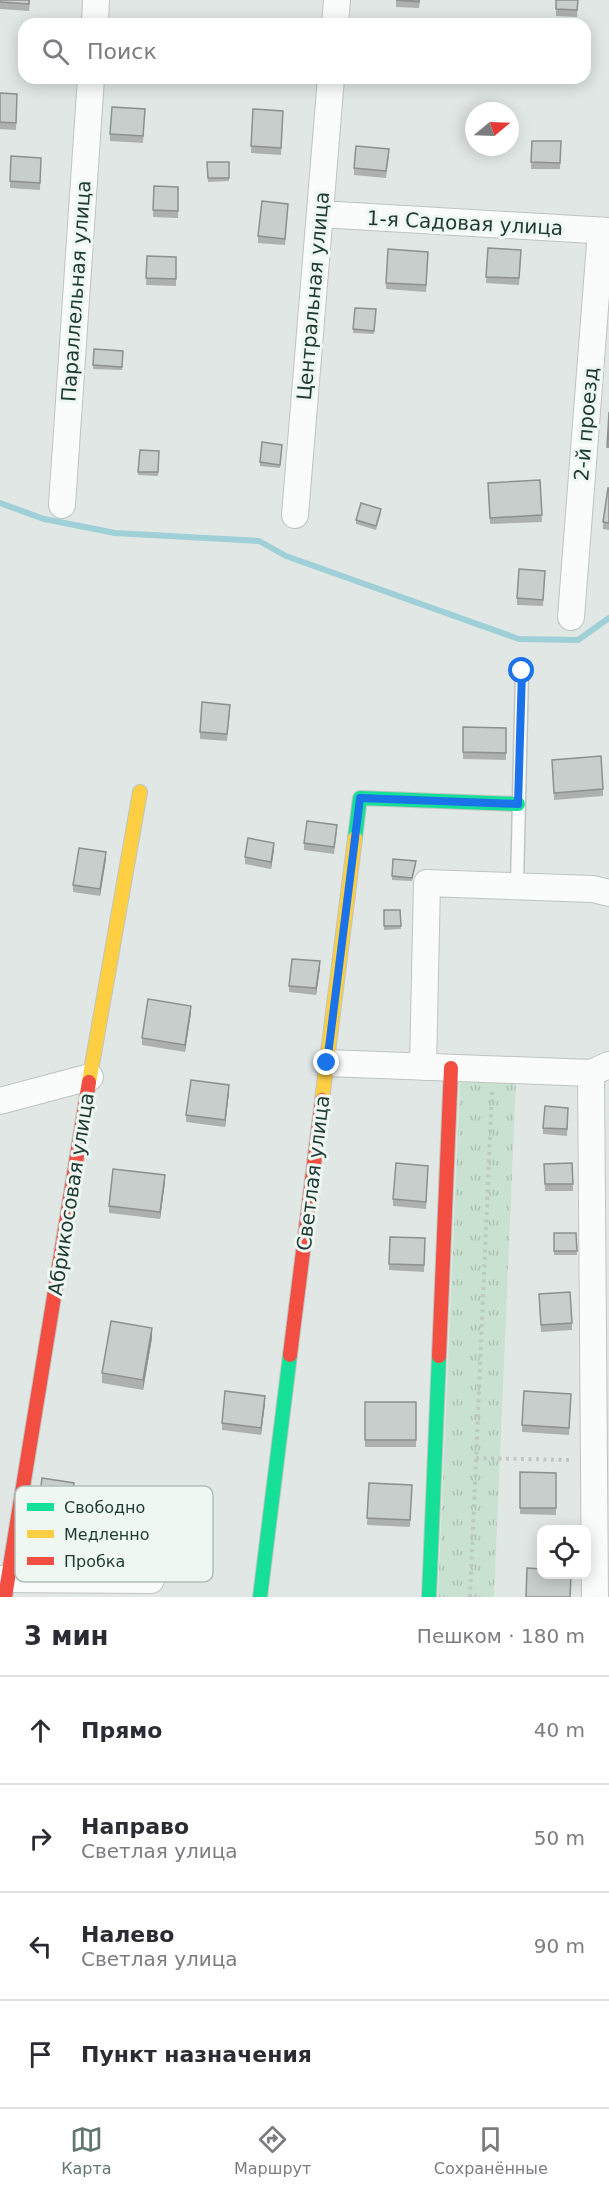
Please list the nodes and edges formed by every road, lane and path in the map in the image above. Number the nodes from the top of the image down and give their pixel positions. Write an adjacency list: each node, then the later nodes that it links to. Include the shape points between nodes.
1 (96, 0): 3 (street)
2 (337, 0): 4 (street)
3 (95, 18)
4 (336, 18)
5 (91, 84): 9 (street, Параллельная улица)
6 (331, 84): 7 (street, Центральная улица)
7 (320, 214): 8 (street, 1-я Садовая улица); 10 (street, Центральная улица)
8 (605, 231): 11 (street, 2-й проезд)
9 (62, 505)
10 (295, 515)
11 (570, 617)
12 (522, 671): 14 (lane)
13 (140, 792): 22 (street, Абрикосовая улица)
14 (518, 804): 15 (lane); 17 (street, Светлая улица, via 360,798)
15 (517, 886): 16 (street); 18 (street, via 427,883)
16 (609, 893)
17 (327, 1063): 18 (street); 30 (street, Светлая улица)
18 (423, 1067): 19 (street)
19 (451, 1068): 20 (street); 31 (street)
20 (492, 1069): 21 (street); 24 (path)
21 (600, 1069): 25 (street)
22 (90, 1077): 23 (street); 26 (street, Абрикосовая улица)
23 (0, 1101)
24 (476, 1458): 25 (path); 32 (path)
25 (594, 1461): 33 (street)
26 (21, 1486)
27 (15, 1520): 29 (street, Абрикосовая улица)
28 (92, 1582): 29 (street)
29 (4, 1585)
30 (260, 1597)
31 (429, 1597)
32 (470, 1597)
33 (595, 1597)

